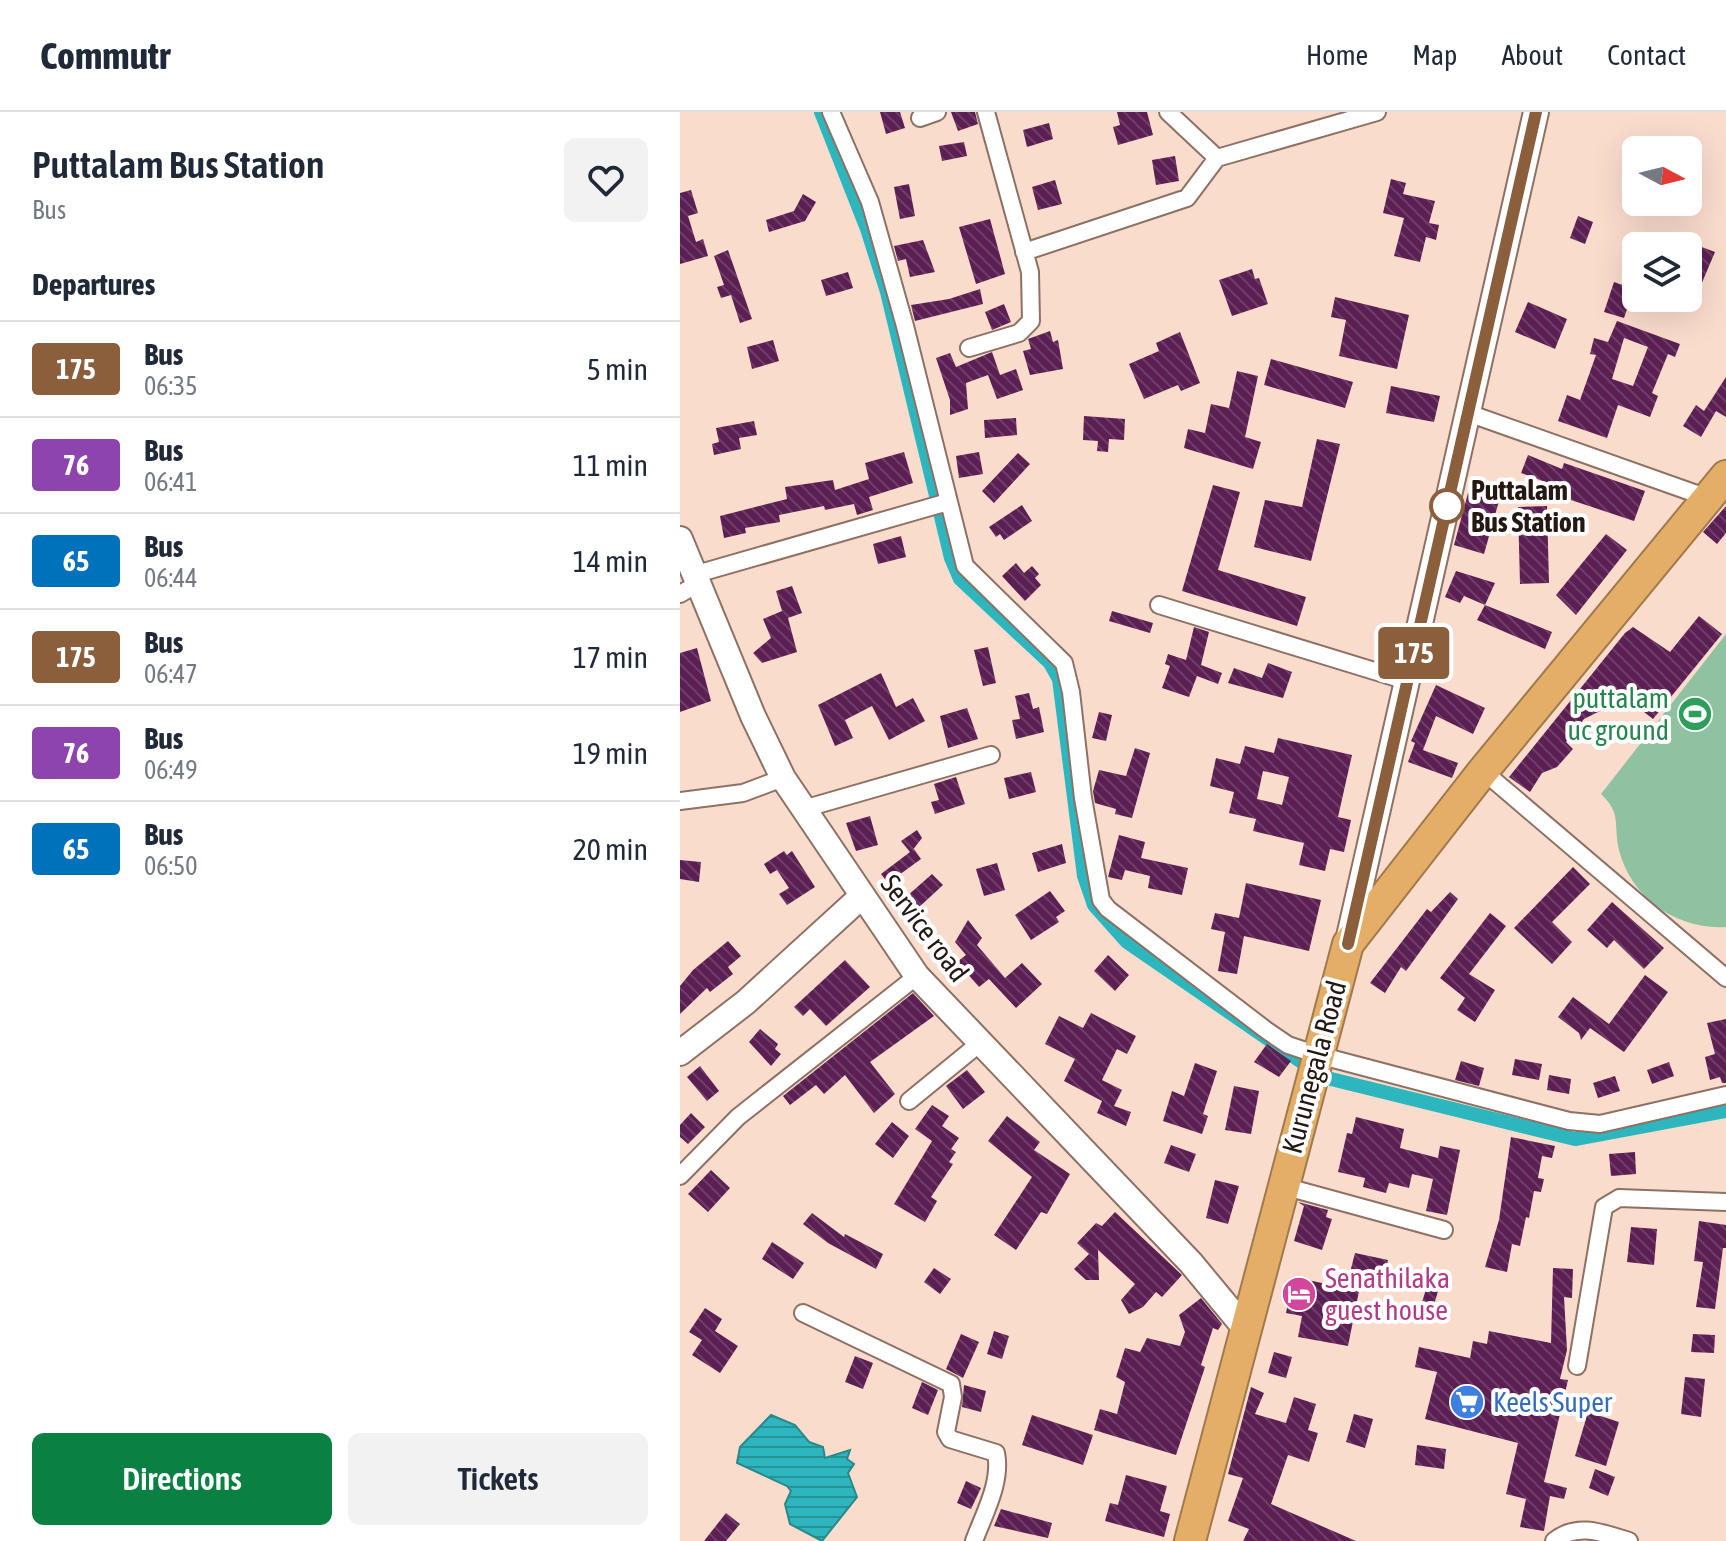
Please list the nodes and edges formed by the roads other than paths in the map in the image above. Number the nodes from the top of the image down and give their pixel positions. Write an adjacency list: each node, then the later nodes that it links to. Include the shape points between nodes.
1 (831, 112): 13 (street, via 870,202)
2 (937, 112): 7 (street)
3 (986, 112): 9 (street)
4 (1168, 112): 8 (street)
5 (1377, 112): 8 (street)
6 (1536, 112): 11 (street)
7 (920, 118)
8 (1217, 158): 9 (street, via 1187,198)
9 (1024, 252): 10 (street, via 1031,321 1019,333)
10 (969, 348)
11 (1468, 413): 12 (street); 17 (street)
12 (1717, 487): 19 (highway, Kurunegala Road)
13 (947, 502): 15 (street); 29 (street, via 965,566 1064,663 1101,900 1266,1030)
14 (680, 539): 15 (street, Service road)
15 (690, 584): 20 (street, Service road)
16 (1159, 605): 17 (street)
17 (1407, 681): 24 (street)
18 (991, 755): 22 (street)
19 (1483, 771): 24 (highway, Kurunegala Road); 26 (street)
20 (783, 778): 21 (street, via 743,793); 22 (street, Service road)
21 (680, 801)
22 (803, 809): 23 (street, Service road)
23 (862, 896): 25 (street, Service road); 28 (street, via 746,1002)
24 (1348, 944): 29 (highway, Kurunegala Road)
25 (917, 976): 27 (street, Service road); 32 (street, via 738,1117)
26 (1726, 978)
27 (980, 1043): 31 (street); 37 (street, Service road, via 1191,1263)
28 (680, 1053)
29 (1318, 1055): 30 (street, via 1569,1121 1600,1124); 33 (highway, Kurunegala Road)
30 (1726, 1095)
31 (909, 1101)
32 (680, 1176)
33 (1283, 1186): 35 (street); 37 (highway, Kurunegala Road)
34 (1726, 1202): 38 (street, via 1619,1198 1604,1207)
35 (1444, 1230)
36 (803, 1313): 39 (street, via 951,1384 946,1432 950,1439 996,1453 997,1458 997,1475)
37 (1244, 1327): 40 (highway, Kurunegala Road)
38 (1577, 1366)
39 (976, 1541)
40 (1190, 1541)
41 (1554, 1541): 42 (street, via 1566,1532 1591,1530)
42 (1629, 1541)

